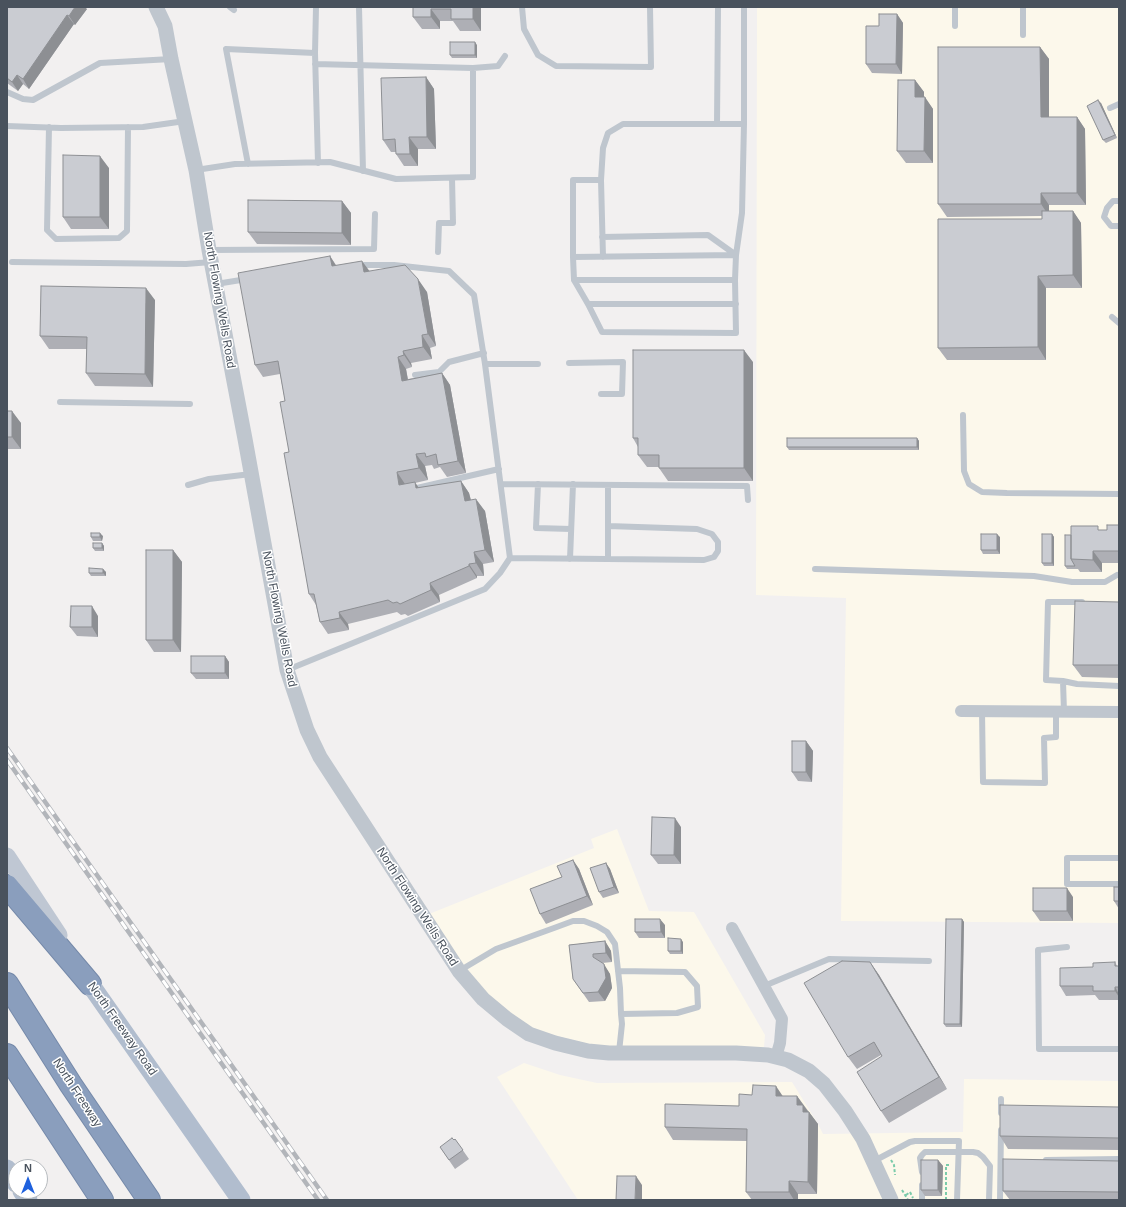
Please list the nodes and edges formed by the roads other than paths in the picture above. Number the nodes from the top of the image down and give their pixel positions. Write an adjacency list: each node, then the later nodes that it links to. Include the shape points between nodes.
1 (156, 7): 14 (street, North Flowing Wells Road, via 165,26)
2 (316, 7): 12 (lane)
3 (358, 7): 16 (lane)
4 (522, 7): 5 (lane, via 524,29 538,55 556,66 651,67)
5 (650, 7)
6 (718, 7): 22 (lane)
7 (744, 7): 23 (lane)
8 (955, 7): 10 (lane)
9 (1023, 7): 11 (lane)
10 (955, 26)
11 (1023, 35)
12 (315, 53): 15 (lane); 28 (lane, via 226,49)
13 (505, 56): 17 (lane, via 498,66)
14 (170, 59): 18 (lane, via 100,63 33,100 23,100); 21 (street, North Flowing Wells Road)
15 (315, 64): 16 (lane); 27 (lane)
16 (360, 65): 17 (lane); 30 (lane)
17 (473, 68): 31 (lane, via 474,178)
18 (7, 92)
19 (1119, 104): 20 (lane)
20 (1110, 108)
21 (185, 121): 26 (lane); 29 (street, North Flowing Wells Road)
22 (716, 124): 23 (lane); 32 (lane, via 623,124 608,133 603,148)
23 (744, 124): 38 (lane, via 742,213)
24 (7, 126): 25 (lane)
25 (49, 127): 26 (lane); 26 (lane, via 48,230 56,239 119,238 127,231)
26 (128, 127)
27 (318, 163): 28 (lane); 30 (lane, via 330,162)
28 (248, 164): 29 (lane)
29 (196, 170): 39 (street, North Flowing Wells Road)
30 (363, 171): 31 (lane, via 396,179)
31 (452, 178): 37 (lane, via 453,222 439,223)
32 (601, 180): 36 (lane); 40 (lane, via 573,180)
33 (1119, 201): 35 (lane, via 1113,201 1104,216 1111,226)
34 (375, 214): 39 (lane, via 374,249)
35 (1119, 226)
36 (602, 237): 38 (lane, via 708,235); 41 (lane)
37 (438, 252)
38 (736, 255): 41 (lane); 46 (lane)
39 (210, 256): 42 (lane, via 186,264); 47 (street, North Flowing Wells Road)
40 (573, 257): 41 (lane); 45 (lane)
41 (603, 257)
42 (12, 262)
43 (349, 265): 52 (lane, via 394,265 449,271 474,295)
44 (256, 278): 47 (lane)
45 (574, 280): 46 (lane); 48 (lane)
46 (735, 280): 49 (lane)
47 (215, 284): 62 (street, North Flowing Wells Road)
48 (588, 304): 49 (lane); 49 (lane, via 602,332 736,333)
49 (736, 304)
50 (1112, 317): 51 (lane)
51 (1119, 323)
52 (484, 353): 54 (lane); 56 (lane, via 449,362 439,372)
53 (569, 363): 57 (lane, via 623,362 622,394)
54 (485, 364): 55 (lane); 61 (lane)
55 (538, 364)
56 (415, 375)
57 (601, 394)
58 (60, 402): 59 (lane)
59 (190, 404)
60 (963, 415): 69 (lane, via 964,471 969,484 982,492)
61 (499, 469): 63 (lane); 68 (lane)
62 (252, 474): 66 (lane, via 209,479); 79 (street, North Flowing Wells Road)
63 (501, 484): 64 (lane); 73 (lane)
64 (538, 484): 65 (lane); 72 (lane, via 536,528)
65 (573, 484): 67 (lane); 72 (lane)
66 (188, 485)
67 (608, 485): 70 (lane, via 747,486); 71 (lane)
68 (417, 488)
69 (1119, 494)
70 (748, 500)
71 (608, 526): 75 (lane); 75 (lane, via 697,529 712,534 718,542 718,551 714,557 704,560)
72 (571, 529): 74 (lane)
73 (510, 558): 74 (lane); 79 (lane, via 485,589)
74 (570, 559): 75 (lane)
75 (608, 559)
76 (815, 569): 77 (lane, via 1034,576 1072,582 1105,582)
77 (1117, 575)
78 (1088, 602): 80 (lane, via 1048,602 1046,680)
79 (287, 670): 93 (street, North Flowing Wells Road, via 307,730 320,757)
80 (1063, 681): 81 (lane); 84 (lane)
81 (1119, 686)
82 (961, 711): 83 (street)
83 (982, 711): 84 (street); 84 (lane, via 983,782 1045,783 1044,738 1056,738)
84 (1060, 712): 85 (street)
85 (1119, 712)
86 (7, 856): 96 (main road, North Freeway Road)
87 (1119, 858): 88 (lane, via 1067,858 1067,884)
88 (1119, 884)
89 (7, 886): 96 (highway)
90 (732, 928): 97 (street)
91 (1067, 947): 99 (lane, via 1038,950 1039,1049)
92 (929, 961): 97 (lane, via 829,959)
93 (459, 971): 94 (lane, via 496,949 573,922 584,921 607,932 615,944); 100 (street, North Flowing Wells Road, via 483,999 529,1034 588,1051)
94 (618, 971): 98 (lane); 98 (lane, via 685,972 697,986 698,1007 677,1013)
95 (7, 984): 111 (highway, North Freeway, via 71,1085)
96 (90, 984): 112 (main road, North Freeway Road)
97 (764, 986): 102 (street, via 782,1019)
98 (621, 1014): 100 (lane)
99 (1119, 1049)
100 (618, 1053): 102 (street, North Flowing Wells Road, via 736,1053)
101 (7, 1055): 110 (highway)
102 (776, 1057): 105 (street, North Flowing Wells Road, via 809,1071 824,1084 863,1139)
103 (1002, 1098): 106 (lane)
104 (958, 1152): 105 (lane, via 959,1142 915,1140); 114 (lane, via 925,1152 922,1155); 115 (lane); 116 (lane, via 978,1154 990,1166)
105 (880, 1158): 113 (street, North Flowing Wells Road)
106 (1001, 1160): 107 (lane); 117 (lane)
107 (1008, 1160)
108 (1040, 1160): 109 (lane)
109 (1119, 1160)
110 (102, 1200)
111 (149, 1200)
112 (241, 1200)
113 (891, 1200)
114 (922, 1200)
115 (957, 1200)
116 (989, 1200)
117 (1000, 1200)

